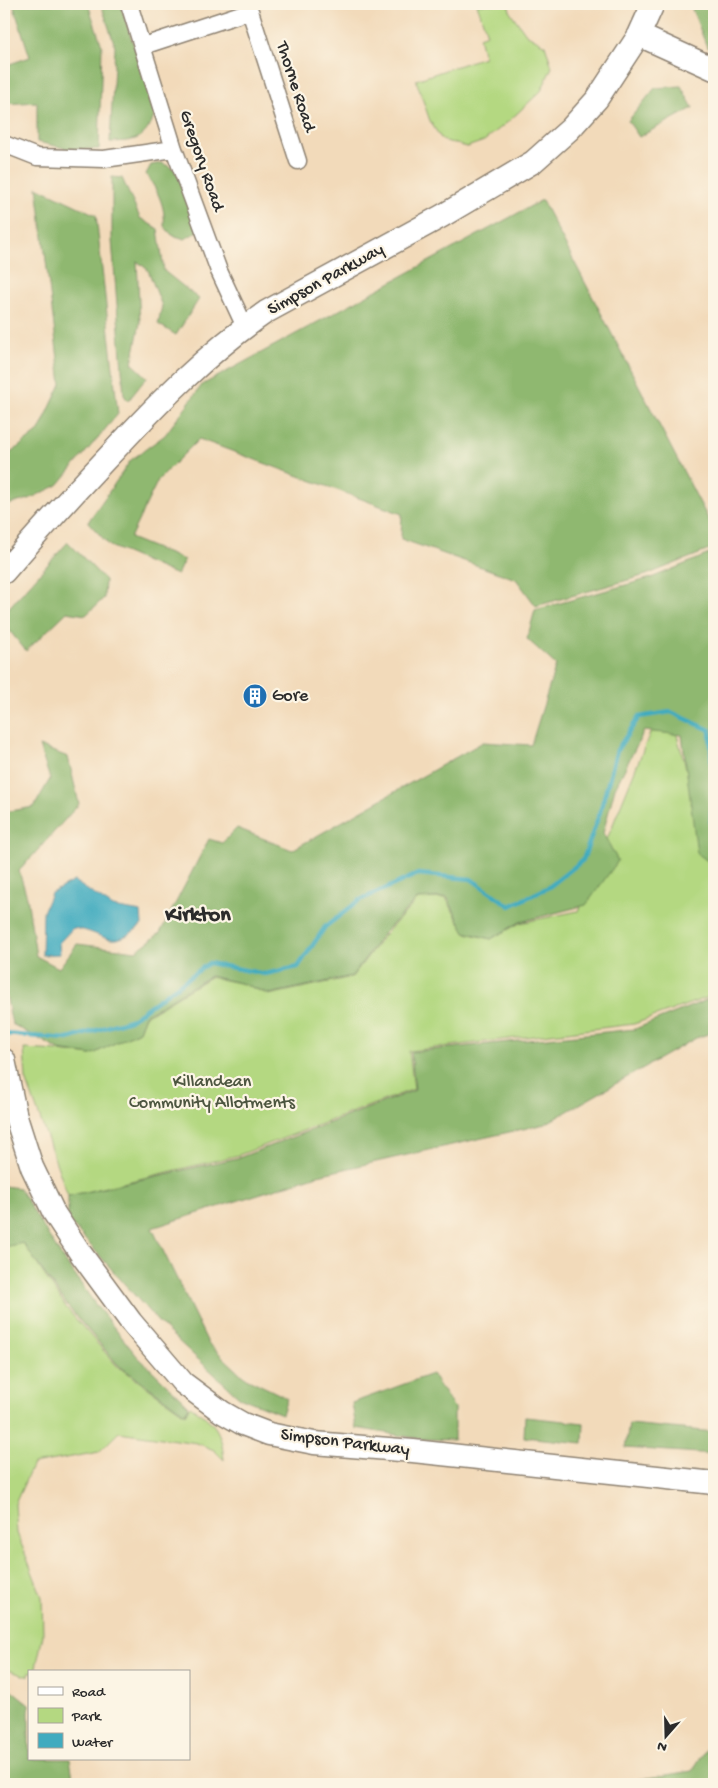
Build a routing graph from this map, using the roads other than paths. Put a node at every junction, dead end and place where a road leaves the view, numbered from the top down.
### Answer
1 (129, 4) edge
2 (653, 4) edge
3 (639, 35) junction
4 (143, 46) junction
5 (714, 69) edge
6 (4, 144) edge
7 (174, 149) junction
8 (298, 161) dead end
9 (245, 327) junction
10 (4, 572) edge
11 (4, 1060) edge
12 (714, 1482) edge

1 - 4 street, Gregory Road
2 - 3 main road, Simpson Parkway
3 - 5 main road
3 - 9 main road, Simpson Parkway
4 - 7 street, Gregory Road
4 - 8 street, Thorne Road
6 - 7 street
7 - 9 street, Gregory Road
9 - 10 main road, Simpson Parkway
11 - 12 main road, Simpson Parkway

